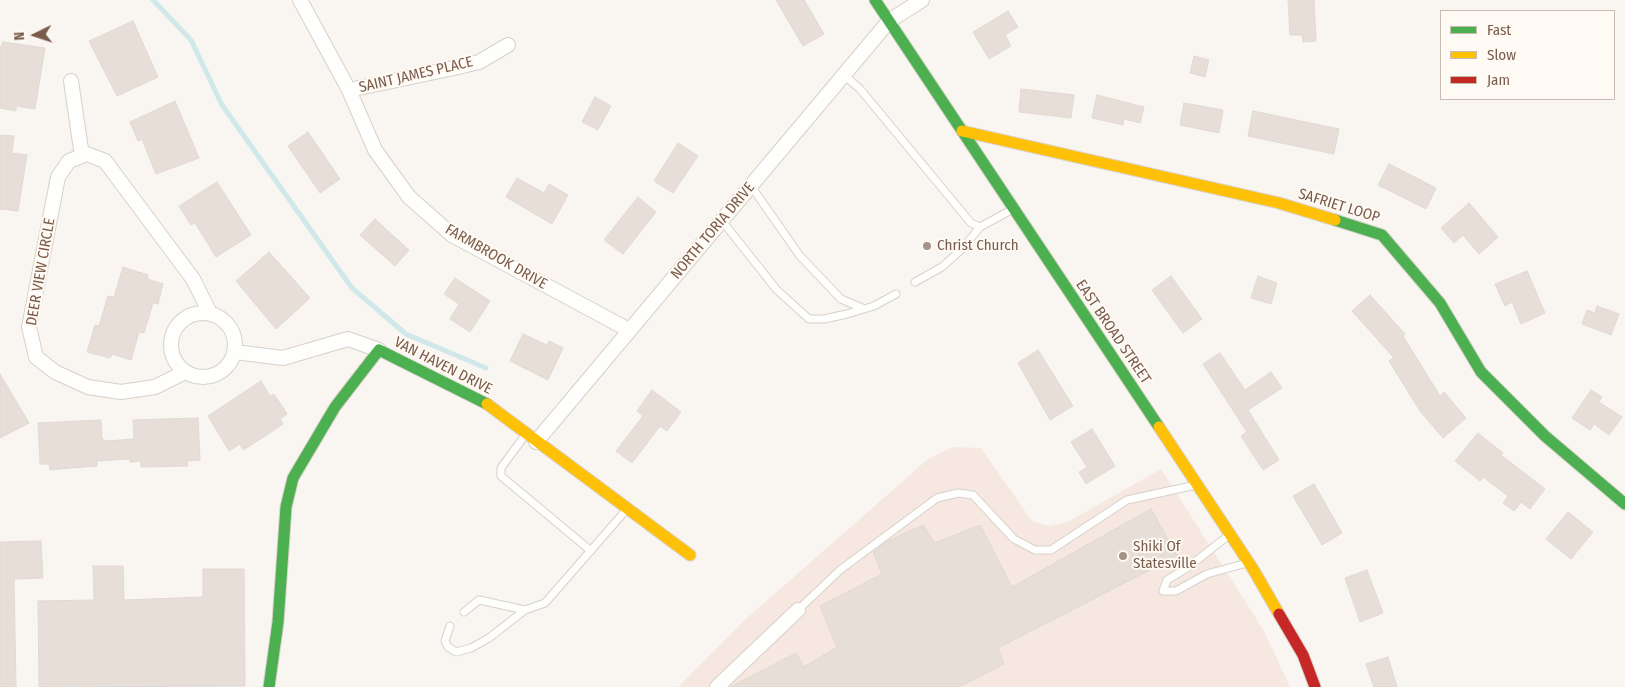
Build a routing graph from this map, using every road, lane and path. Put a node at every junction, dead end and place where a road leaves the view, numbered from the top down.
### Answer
1 (300, 0) edge
2 (874, 0) edge
3 (922, 0) edge
4 (889, 22) junction
5 (508, 45) dead end
6 (844, 75) junction
7 (71, 81) dead end
8 (349, 90) junction
9 (962, 131) junction
10 (82, 156) junction
11 (751, 186) junction
12 (1013, 209) junction
13 (722, 221) junction
14 (980, 227) junction
15 (915, 282) dead end
16 (896, 294) dead end
17 (862, 308) junction
18 (210, 313) junction
19 (629, 330) junction
20 (379, 350) junction
21 (235, 352) junction
22 (185, 372) junction
23 (531, 438) junction
24 (1196, 484) junction
25 (1625, 504) edge
26 (627, 509) junction
27 (1230, 534) junction
28 (591, 551) junction
29 (690, 555) dead end
30 (1248, 563) junction
31 (526, 610) junction
32 (798, 610) joint
33 (464, 612) dead end
34 (450, 626) dead end
35 (269, 687) edge
36 (717, 687) edge
37 (1315, 687) edge

1 - 8 street, FARMBROOK DRIVE
2 - 4 street, EAST BROAD STREET
3 - 4 street, NORTH TORIA DRIVE
4 - 6 street, NORTH TORIA DRIVE
4 - 9 street, EAST BROAD STREET
5 - 8 street, SAINT JAMES PLACE
6 - 11 street, NORTH TORIA DRIVE
6 - 14 lane
7 - 10 street
8 - 19 street, FARMBROOK DRIVE
9 - 12 street, EAST BROAD STREET
9 - 25 street, SAFRIET LOOP
10 - 18 street
10 - 22 street, DEER VIEW CIRCLE
11 - 13 street, NORTH TORIA DRIVE
11 - 17 lane
12 - 14 lane
12 - 24 street, EAST BROAD STREET
13 - 17 lane
13 - 19 street, NORTH TORIA DRIVE
14 - 15 lane
16 - 17 lane
18 - 21 street
18 - 22 street
19 - 23 street, NORTH TORIA DRIVE
20 - 21 street
20 - 23 street, VAN HAVEN DRIVE
20 - 35 street, VAN HAVEN DRIVE
21 - 22 street
23 - 26 street, VAN HAVEN DRIVE
23 - 28 lane
24 - 27 street, EAST BROAD STREET
24 - 32 lane
26 - 28 lane
26 - 29 street, VAN HAVEN DRIVE
27 - 30 street, EAST BROAD STREET
27 - 30 lane
28 - 31 lane
30 - 37 street, EAST BROAD STREET
31 - 33 lane
31 - 34 lane
32 - 36 street

